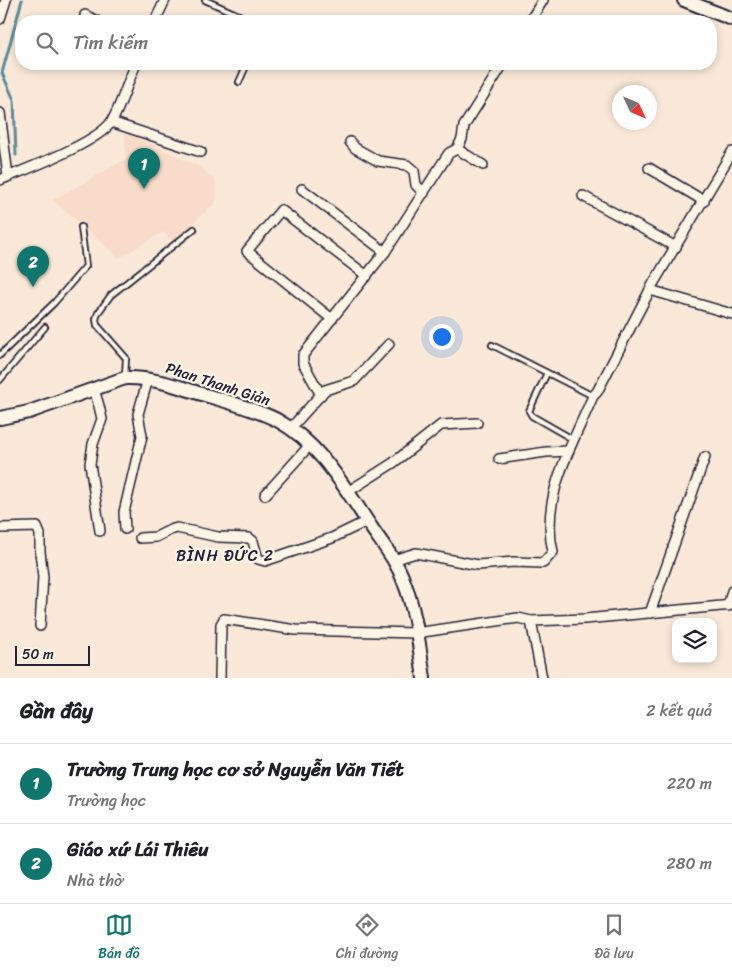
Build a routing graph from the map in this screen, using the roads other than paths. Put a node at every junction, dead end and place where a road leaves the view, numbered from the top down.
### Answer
1 (6, 0) edge
2 (165, 0) edge
3 (205, 0) edge
4 (543, 0) edge
5 (684, 0) edge
6 (158, 15) edge
7 (239, 15) edge
8 (534, 15) edge
9 (0, 19) edge
10 (732, 20) edge
11 (133, 70) edge
12 (243, 70) edge
13 (499, 70) edge
14 (238, 82) dead end
15 (0, 113) edge
16 (111, 122) junction
17 (350, 142) dead end
18 (457, 149) junction
19 (202, 152) dead end
20 (732, 152) edge
21 (483, 165) dead end
22 (649, 168) dead end
23 (4, 178) edge
24 (302, 189) dead end
25 (424, 193) junction
26 (583, 196) dead end
27 (704, 201) junction
28 (81, 227) dead end
29 (194, 229) dead end
30 (676, 247) junction
31 (385, 252) junction
32 (366, 276) junction
33 (650, 290) junction
34 (732, 314) edge
35 (332, 318) junction
36 (45, 327) dead end
37 (389, 344) dead end
38 (492, 345) dead end
39 (0, 355) edge
40 (547, 373) junction
41 (125, 378) junction
42 (148, 379) junction
43 (0, 380) edge
44 (94, 389) junction
45 (321, 395) junction
46 (593, 396) junction
47 (0, 418) edge
48 (477, 423) dead end
49 (290, 429) junction
50 (574, 440) junction
51 (310, 445) junction
52 (569, 451) junction
53 (705, 457) dead end
54 (499, 459) dead end
55 (349, 491) junction
56 (265, 495) dead end
57 (367, 521) junction
58 (0, 528) edge
59 (125, 529) dead end
60 (100, 531) dead end
61 (140, 538) dead end
62 (393, 560) junction
63 (732, 591) edge
64 (730, 606) edge
65 (650, 613) junction
66 (531, 621) junction
67 (40, 626) dead end
68 (416, 633) junction
69 (220, 678) edge
70 (424, 678) edge
71 (542, 678) edge

1 - 9 street
2 - 6 street
3 - 7 lane
4 - 8 street
5 - 10 street
11 - 16 street
12 - 14 lane
13 - 18 street
15 - 23 street
16 - 19 street
16 - 23 street
17 - 25 street
18 - 21 street
18 - 25 street
20 - 27 street
22 - 27 street
24 - 31 street
25 - 31 street
26 - 30 street
27 - 30 street
28 - 39 lane
29 - 41 lane
30 - 33 street
31 - 32 street
32 - 35 street
32 - 35 street
33 - 34 street
33 - 46 street
35 - 45 street
36 - 43 lane
37 - 45 street
38 - 40 lane
40 - 46 lane
40 - 50 lane
41 - 42 street, Phan Thanh Giản
41 - 44 street, Phan Thanh Giản
42 - 49 street, Phan Thanh Giản
42 - 59 street
44 - 47 street, Phan Thanh Giản
44 - 60 street
45 - 49 street
46 - 50 street
48 - 55 street
49 - 51 street, Phan Thanh Giản
50 - 52 street
51 - 55 street, Phan Thanh Giản
51 - 56 street
52 - 54 street
52 - 62 street
53 - 65 street
55 - 57 street, Phan Thanh Giản
57 - 61 street
57 - 62 street, Phan Thanh Giản
58 - 67 street
62 - 68 street, Phan Thanh Giản
63 - 64 street
64 - 65 street
65 - 66 street
66 - 68 street
66 - 71 street
68 - 69 street
68 - 70 street, Phan Thanh Giản

